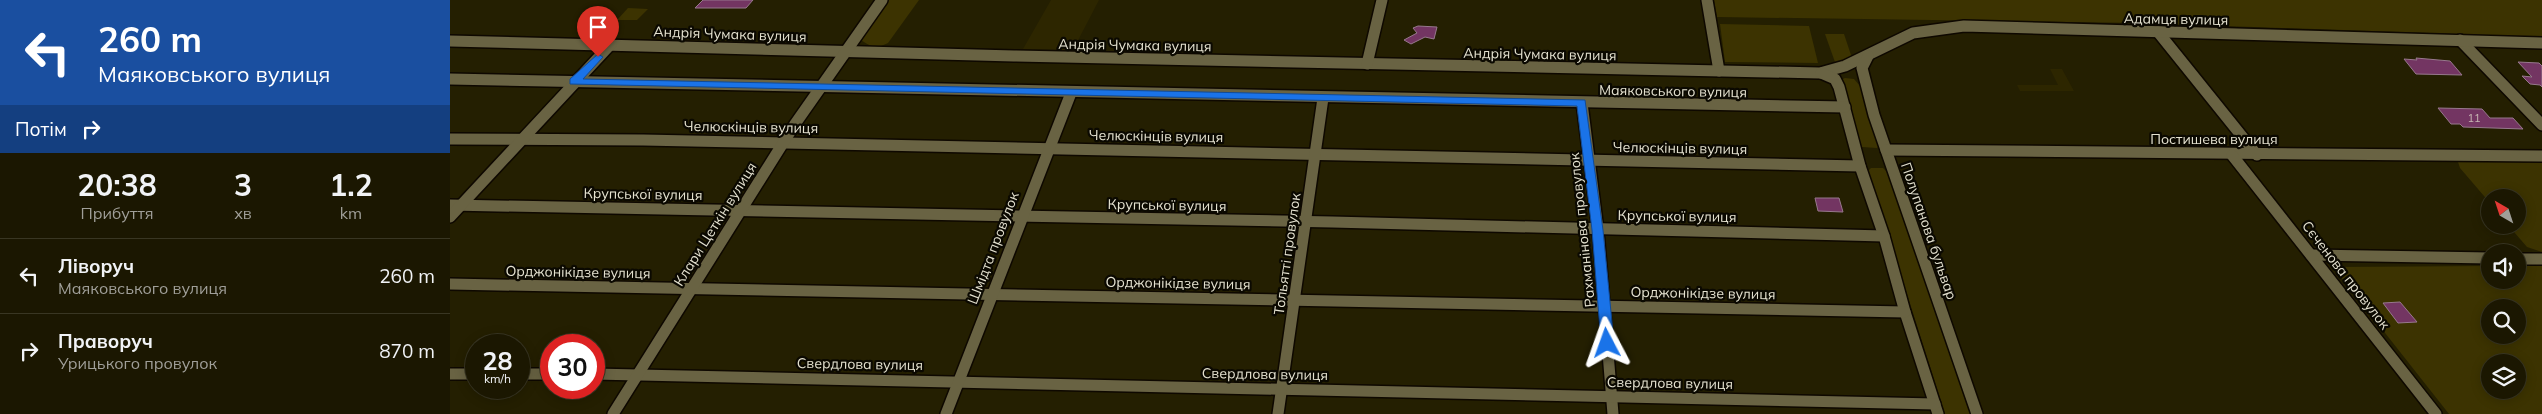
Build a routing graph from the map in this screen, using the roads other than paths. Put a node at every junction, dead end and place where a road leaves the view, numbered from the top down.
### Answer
1 (882, 0) edge
2 (1382, 0) edge
3 (1707, 0) edge
4 (2158, 32) junction
5 (2460, 40) junction
6 (450, 41) edge
7 (2542, 43) edge
8 (611, 44) junction
9 (845, 52) junction
10 (1868, 56) junction
11 (1367, 64) junction
12 (1836, 70) junction
13 (1719, 71) junction
14 (1820, 73) junction
15 (450, 79) edge
16 (574, 82) junction
17 (1864, 82) junction
18 (820, 86) junction
19 (1071, 93) junction
20 (1323, 98) junction
21 (1582, 103) junction
22 (1845, 107) junction
23 (2542, 125) edge
24 (522, 138) junction
25 (450, 139) edge
26 (784, 143) junction
27 (1049, 149) junction
28 (1886, 150) junction
29 (2257, 154) junction
30 (1316, 155) junction
31 (2232, 155) junction
32 (2542, 156) edge
33 (1590, 161) junction
34 (1860, 166) junction
35 (455, 205) edge
36 (739, 211) junction
37 (450, 217) edge
38 (1021, 217) junction
39 (1307, 223) junction
40 (1598, 230) junction
41 (1884, 236) junction
42 (2311, 255) junction
43 (2481, 258) edge
44 (2526, 258) edge
45 (2542, 259) edge
46 (450, 284) edge
47 (693, 289) junction
48 (991, 294) junction
49 (1296, 300) junction
50 (1605, 307) junction
51 (1905, 312) junction
52 (450, 374) edge
53 (465, 374) edge
54 (605, 374) edge
55 (639, 374) junction
56 (959, 381) junction
57 (1281, 389) junction
58 (1611, 397) junction
59 (1937, 409) edge
60 (613, 414) edge
61 (946, 414) edge
62 (1278, 414) edge
63 (1613, 414) edge
64 (1977, 414) edge
65 (2436, 414) edge

1 - 9 street, Клари Цеткін вулиця
2 - 11 street
3 - 13 street
4 - 5 street, Адамця вулиця
4 - 10 street, Адамця вулиця
4 - 29 street
5 - 7 street, Адамця вулиця
5 - 23 street
6 - 8 street, Андрія Чумака вулиця
8 - 9 street, Андрія Чумака вулиця
8 - 16 street
9 - 11 street, Андрія Чумака вулиця
9 - 18 street, Клари Цеткін вулиця
10 - 12 street, Адамця вулиця
10 - 17 street, Полупанова бульвар
11 - 13 street, Андрія Чумака вулиця
12 - 14 street, Адамця вулиця
12 - 17 street
13 - 14 street, Андрія Чумака вулиця
14 - 22 street
15 - 16 street, Маяковського вулиця
16 - 18 street, Маяковського вулиця
16 - 24 street
17 - 28 street, Полупанова бульвар
18 - 19 street, Маяковського вулиця
18 - 26 street, Клари Цеткін вулиця
19 - 20 street, Маяковського вулиця
19 - 27 street, Шмідта провулок
20 - 21 street, Маяковського вулиця
20 - 30 street, Тольятті провулок
21 - 22 street, Маяковського вулиця
21 - 33 street, Рахманінова провулок
22 - 34 street
24 - 25 street, Челюскінців вулиця
24 - 26 street, Челюскінців вулиця
24 - 35 street
26 - 27 street, Челюскінців вулиця
26 - 36 street, Клари Цеткін вулиця
27 - 30 street, Челюскінців вулиця
27 - 38 street, Шмідта провулок
28 - 31 street, Постишева вулиця
28 - 64 street, Полупанова бульвар
29 - 31 street, Постишева вулиця
29 - 32 street, Постишева вулиця
30 - 33 street, Челюскінців вулиця
30 - 39 street, Тольятті провулок
31 - 42 street, Сєченова провулок
33 - 34 street, Челюскінців вулиця
33 - 40 street, Рахманінова провулок
34 - 41 street
35 - 36 street, Крупської вулиця
35 - 37 street
36 - 38 street, Крупської вулиця
36 - 47 street, Клари Цеткін вулиця
38 - 39 street, Крупської вулиця
38 - 48 street, Шмідта провулок
39 - 40 street, Крупської вулиця
39 - 49 street, Тольятті провулок
40 - 41 street, Крупської вулиця
40 - 50 street, Рахманінова провулок
41 - 51 street
42 - 43 street
42 - 65 street, Сєченова провулок
44 - 45 street
46 - 47 street, Орджонікідзе вулиця
47 - 48 street, Орджонікідзе вулиця
47 - 55 street, Клари Цеткін вулиця
48 - 49 street, Орджонікідзе вулиця
48 - 56 street, Шмідта провулок
49 - 50 street, Орджонікідзе вулиця
49 - 57 street, Тольятті провулок
50 - 51 street, Орджонікідзе вулиця
50 - 58 street, Рахманінова провулок
51 - 59 street
52 - 53 street
54 - 55 street, Свердлова вулиця
55 - 56 street, Свердлова вулиця
55 - 60 street, Клари Цеткін вулиця
56 - 57 street, Свердлова вулиця
56 - 61 street, Шмідта провулок
57 - 58 street, Свердлова вулиця
57 - 62 street, Тольятті провулок
58 - 59 street, Свердлова вулиця
58 - 63 street, Рахманінова провулок

